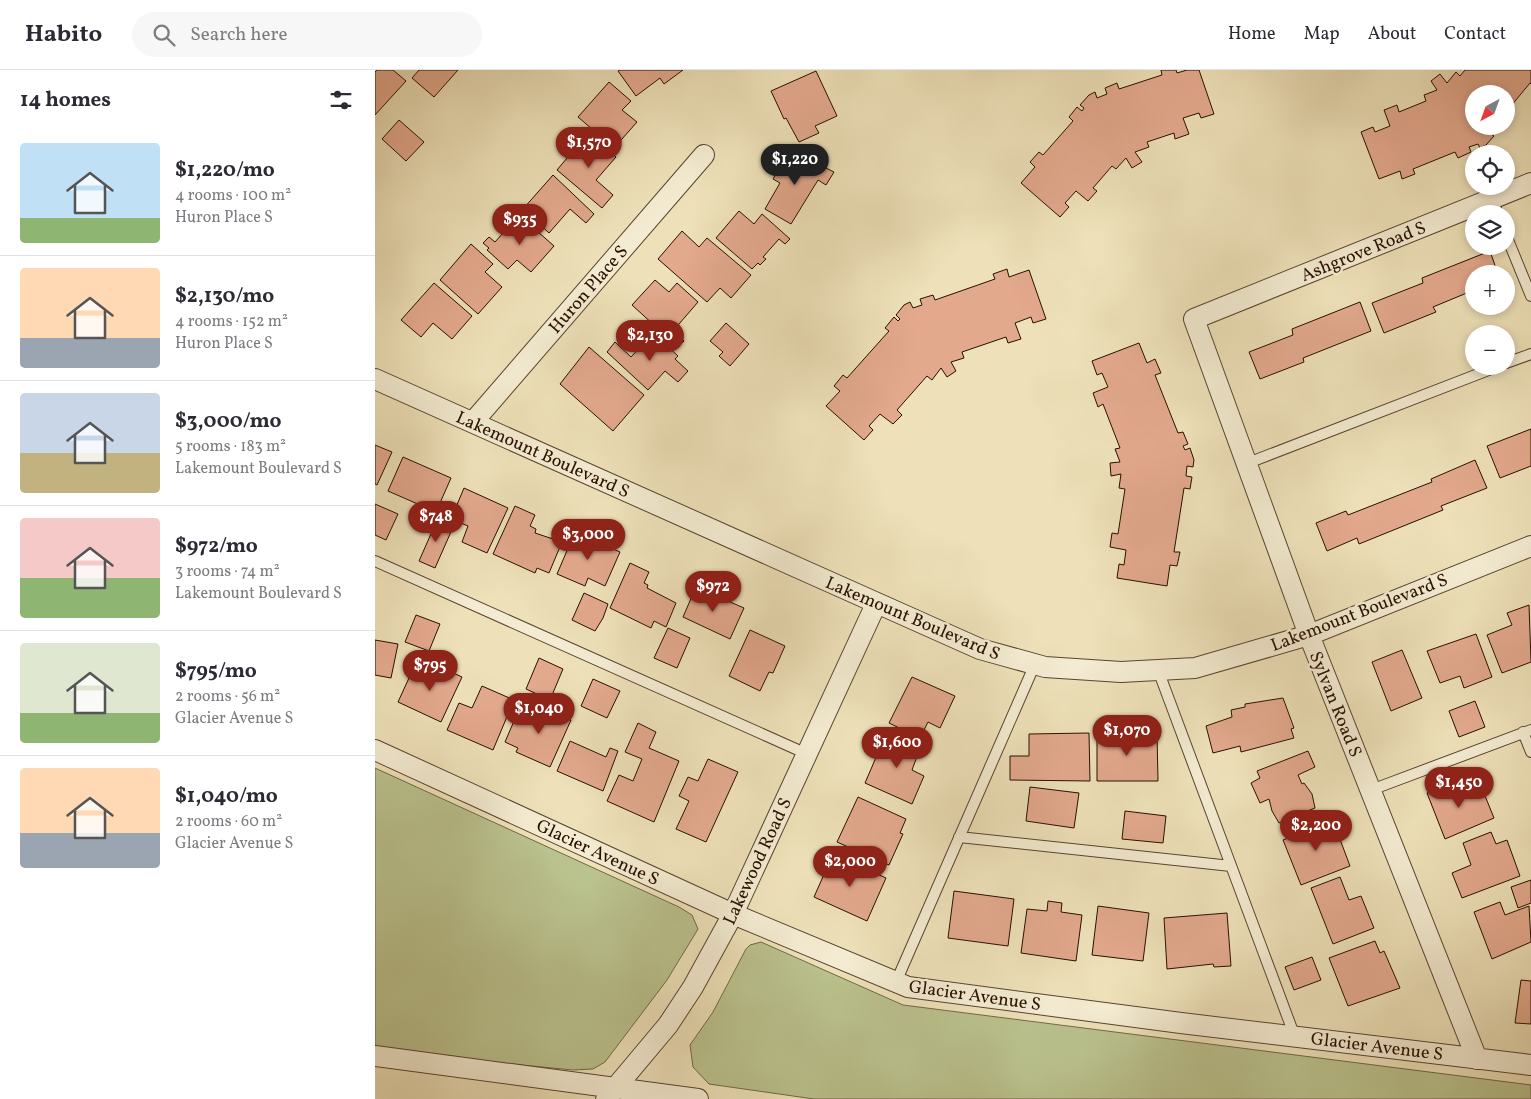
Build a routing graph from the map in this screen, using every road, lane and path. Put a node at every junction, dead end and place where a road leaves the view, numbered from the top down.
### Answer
1 (704, 155) dead end
2 (1531, 183) edge
3 (1497, 205) edge
4 (1465, 217) edge
5 (1514, 255) edge
6 (1531, 296) edge
7 (1194, 319) joint
8 (1531, 354) edge
9 (1515, 360) edge
10 (1476, 375) edge
11 (375, 379) edge
12 (473, 422) junction
13 (1248, 463) junction
14 (1531, 546) edge
15 (375, 561) edge
16 (876, 604) junction
17 (1309, 635) junction
18 (1035, 664) junction
19 (1158, 670) junction
20 (1527, 731) edge
21 (375, 750) edge
22 (1531, 752) edge
23 (807, 754) junction
24 (1371, 790) junction
25 (959, 837) junction
26 (1231, 866) junction
27 (733, 914) junction
28 (896, 982) junction
29 (1295, 1036) junction
30 (375, 1056) edge
31 (1477, 1059) junction
32 (1531, 1065) edge
33 (610, 1094) edge
34 (698, 1099) edge

1 - 12 street, Huron Place S
2 - 3 street, Ashgrove Road S
4 - 7 street, Ashgrove Road S
5 - 6 lane
7 - 13 street, Sylvan Road S
8 - 9 lane
10 - 13 lane
11 - 12 street, Lakemount Boulevard S
12 - 16 street, Lakemount Boulevard S
13 - 17 street, Sylvan Road S
14 - 17 street, Lakemount Boulevard S
15 - 23 lane
16 - 18 street, Lakemount Boulevard S
16 - 23 street, Lakewood Road S
17 - 19 street, Lakemount Boulevard S
17 - 24 street, Sylvan Road S
18 - 19 street, Lakemount Boulevard S
18 - 25 lane
19 - 26 lane
20 - 22 lane
20 - 24 lane
21 - 27 street, Glacier Avenue S
23 - 27 street, Lakewood Road S
24 - 31 street, Sylvan Road S
25 - 26 lane
25 - 28 lane
26 - 29 lane
27 - 28 street, Glacier Avenue S
27 - 33 street, Lakewood Road S
28 - 29 street, Glacier Avenue S
29 - 31 street, Glacier Avenue S
30 - 33 street
31 - 32 street, Glacier Avenue S
33 - 34 street

